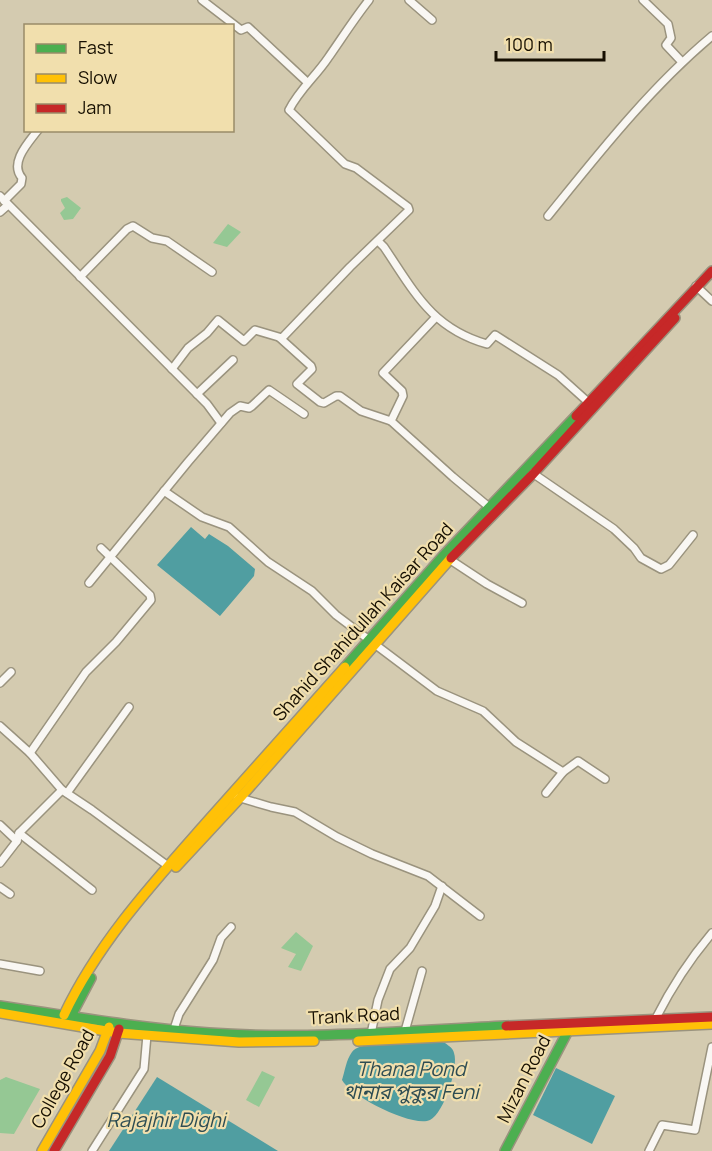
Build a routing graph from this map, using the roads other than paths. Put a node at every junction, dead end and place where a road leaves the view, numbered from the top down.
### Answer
1 (202, 0) edge
2 (369, 0) edge
3 (409, 0) edge
4 (643, 0) edge
5 (432, 20) dead end
6 (233, 24) edge
7 (234, 25) edge
8 (712, 36) edge
9 (682, 62) junction
10 (307, 82) junction
11 (37, 132) edge
12 (4, 201) edge
13 (0, 212) edge
14 (548, 216) dead end
15 (378, 241) junction
16 (712, 271) edge
17 (212, 272) dead end
18 (80, 277) junction
19 (712, 280) edge
20 (698, 289) junction
21 (712, 301) edge
22 (436, 317) junction
23 (280, 338) junction
24 (233, 360) dead end
25 (172, 369) junction
26 (197, 393) junction
27 (588, 402) junction
28 (304, 414) dead end
29 (391, 421) junction
30 (221, 423) junction
31 (529, 471) junction
32 (164, 491) junction
33 (489, 507) junction
34 (693, 535) dead end
35 (101, 548) dead end
36 (447, 557) junction
37 (111, 558) junction
38 (89, 583) dead end
39 (522, 603) dead end
40 (372, 642) junction
41 (11, 672) dead end
42 (0, 683) edge
43 (129, 706) dead end
44 (0, 726) edge
45 (30, 753) junction
46 (564, 772) junction
47 (605, 779) dead end
48 (64, 792) junction
49 (546, 793) dead end
50 (236, 796) junction
51 (0, 825) edge
52 (18, 837) junction
53 (0, 862) edge
54 (168, 866) junction
55 (442, 886) junction
56 (0, 887) edge
57 (92, 890) dead end
58 (10, 894) dead end
59 (480, 916) dead end
60 (231, 927) dead end
61 (710, 937) edge
62 (0, 964) edge
63 (40, 971) dead end
64 (422, 971) dead end
65 (0, 1005) edge
66 (0, 1013) edge
67 (68, 1015) junction
68 (712, 1017) edge
69 (655, 1020) junction
70 (712, 1024) edge
71 (570, 1027) junction
72 (114, 1028) junction
73 (174, 1029) junction
74 (405, 1030) junction
75 (371, 1034) junction
76 (147, 1035) junction
77 (712, 1047) edge
78 (42, 1151) edge
79 (54, 1151) edge
80 (92, 1151) edge
81 (505, 1151) edge
82 (649, 1151) edge

1 - 6 street
2 - 10 street
3 - 5 street
4 - 9 street
7 - 10 street
8 - 9 street
9 - 14 street
10 - 15 street
11 - 12 street
12 - 13 street
12 - 18 street
15 - 22 street
15 - 23 street
16 - 20 main road, Shahid Shahidullah Kaisar Road
17 - 18 street
18 - 25 street
19 - 20 main road, Shahid Shahidullah Kaisar Road
20 - 21 street
20 - 27 main road, Shahid Shahidullah Kaisar Road
20 - 31 main road, Shahid Shahidullah Kaisar Road
22 - 27 street
22 - 29 street
23 - 25 street
23 - 29 street
24 - 26 street
25 - 26 street
26 - 30 street
27 - 31 main road, Shahid Shahidullah Kaisar Road
28 - 30 street
29 - 33 street
30 - 32 street
31 - 33 main road, Shahid Shahidullah Kaisar Road
31 - 34 street
31 - 36 main road, Shahid Shahidullah Kaisar Road
32 - 37 street
32 - 40 street
33 - 36 main road, Shahid Shahidullah Kaisar Road
35 - 37 street
36 - 39 street
36 - 40 main road, Shahid Shahidullah Kaisar Road
37 - 38 street
37 - 45 street
40 - 46 street
40 - 50 main road, Shahid Shahidullah Kaisar Road
41 - 42 street
43 - 48 street
44 - 45 street
45 - 48 street
46 - 47 street
46 - 49 street
48 - 52 street
48 - 54 street
50 - 54 main road, Shahid Shahidullah Kaisar Road
50 - 55 street
50 - 67 main road, Shahid Shahidullah Kaisar Road
51 - 52 street
52 - 53 street
52 - 57 street
54 - 67 main road, Shahid Shahidullah Kaisar Road
55 - 59 street
55 - 75 street
56 - 58 street
60 - 73 street
61 - 69 street
62 - 63 street
64 - 74 street
65 - 67 main road, Trank Road
66 - 72 main road, Trank Road
67 - 72 main road, Trank Road
68 - 69 main road, Trank Road
69 - 71 main road, Trank Road
70 - 71 main road, Trank Road
71 - 74 main road, Trank Road
71 - 76 main road, Trank Road
71 - 81 main road, Mizan Road
72 - 73 main road, Trank Road
72 - 76 main road, Trank Road
72 - 78 main road, College Road
72 - 79 main road, College Road
73 - 75 main road, Trank Road
74 - 75 main road, Trank Road
76 - 80 street
77 - 82 street

